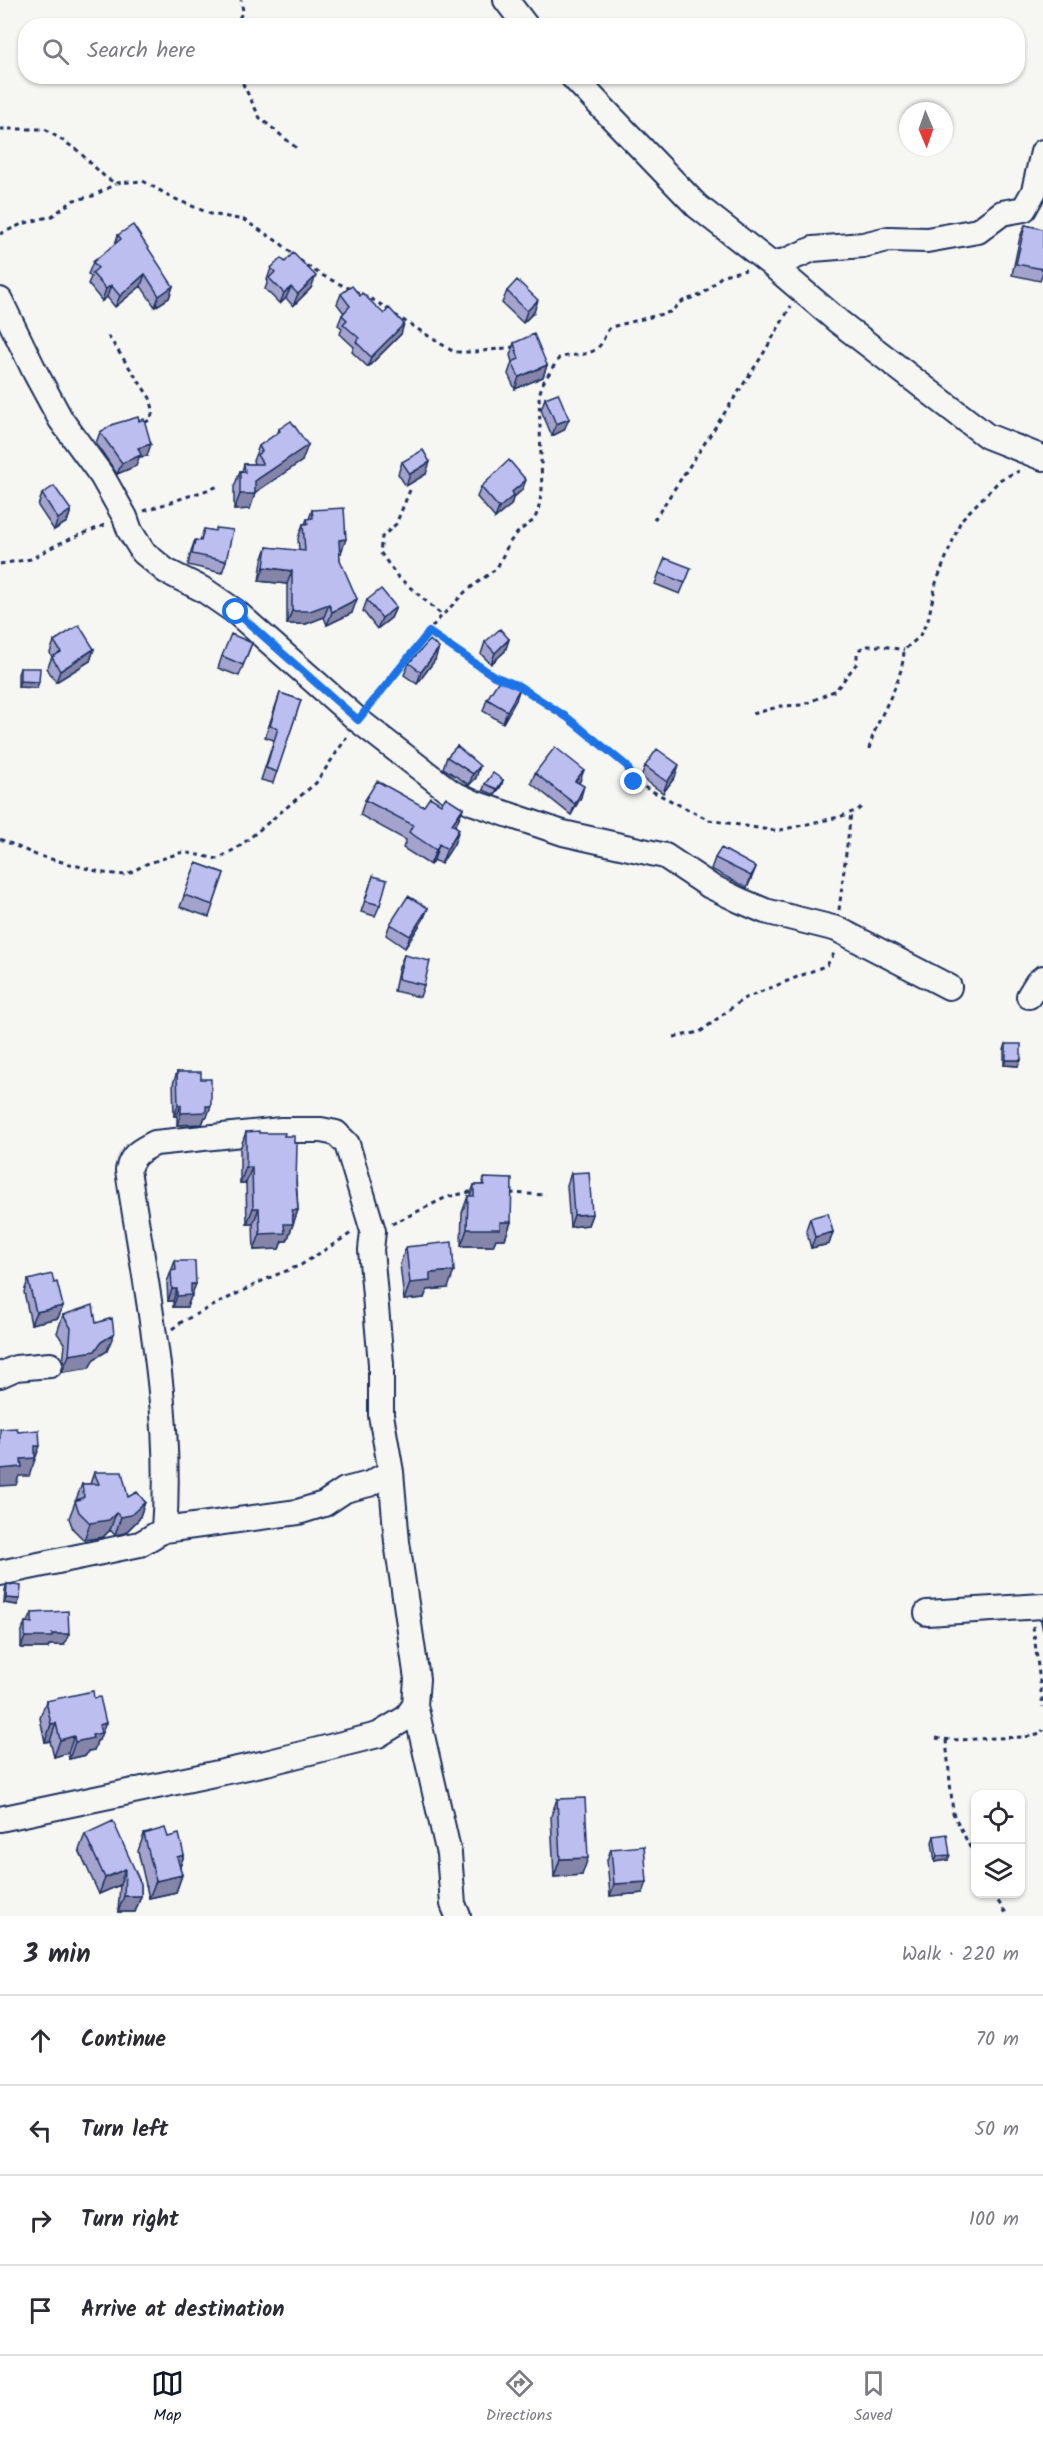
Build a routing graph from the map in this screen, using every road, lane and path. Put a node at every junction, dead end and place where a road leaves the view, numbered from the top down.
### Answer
1 (241, 0) edge
2 (506, 0) edge
3 (239, 18) edge
4 (520, 18) edge
5 (243, 84) edge
6 (580, 84) edge
7 (0, 129) edge
8 (299, 150) dead end
9 (1043, 152) edge
10 (115, 183) junction
11 (0, 234) edge
12 (771, 264) junction
13 (801, 289) junction
14 (0, 300) edge
15 (108, 336) dead end
16 (513, 347) edge
17 (142, 425) edge
18 (1041, 457) edge
19 (219, 486) dead end
20 (410, 490) dead end
21 (125, 518) junction
22 (654, 520) dead end
23 (0, 564) edge
24 (443, 616) junction
25 (429, 632) junction
26 (904, 650) junction
27 (753, 714) dead end
28 (358, 720) junction
29 (869, 748) dead end
30 (861, 806) dead end
31 (851, 813) junction
32 (0, 839) edge
33 (837, 929) junction
34 (949, 987) dead end
35 (674, 1037) dead end
36 (482, 1191) edge
37 (503, 1192) edge
38 (546, 1195) dead end
39 (372, 1227) junction
40 (154, 1344) junction
41 (50, 1365) dead end
42 (0, 1375) edge
43 (391, 1472) junction
44 (369, 1484) junction
45 (393, 1498) junction
46 (164, 1530) junction
47 (0, 1573) edge
48 (1036, 1606) edge
49 (927, 1613) dead end
50 (415, 1705) junction
51 (1043, 1707) edge
52 (1043, 1730) edge
53 (936, 1738) dead end
54 (946, 1740) junction
55 (0, 1819) edge
56 (971, 1851) edge
57 (996, 1898) edge
58 (458, 1916) edge
59 (1008, 1916) edge

1 - 3 path
2 - 4 street
5 - 8 path
6 - 12 street
7 - 10 path
9 - 12 street
10 - 11 path
10 - 16 path
12 - 13 street
12 - 24 path
13 - 18 street
13 - 22 path
14 - 21 street
15 - 17 path
18 - 26 path
19 - 21 path
20 - 24 path
21 - 23 path
21 - 28 street
24 - 25 path
25 - 28 path
25 - 31 path
26 - 27 path
26 - 29 path
28 - 32 path
28 - 33 street
30 - 31 path
31 - 33 path
33 - 34 street
33 - 35 path
36 - 39 path
37 - 38 path
39 - 40 path
39 - 40 street
39 - 43 street
40 - 46 street
41 - 42 street
43 - 44 street
43 - 45 street
44 - 45 street
44 - 46 street
45 - 50 street
46 - 47 street
48 - 49 street
48 - 51 path
50 - 55 street
50 - 58 street
52 - 54 path
53 - 54 path
54 - 56 path
57 - 59 path

